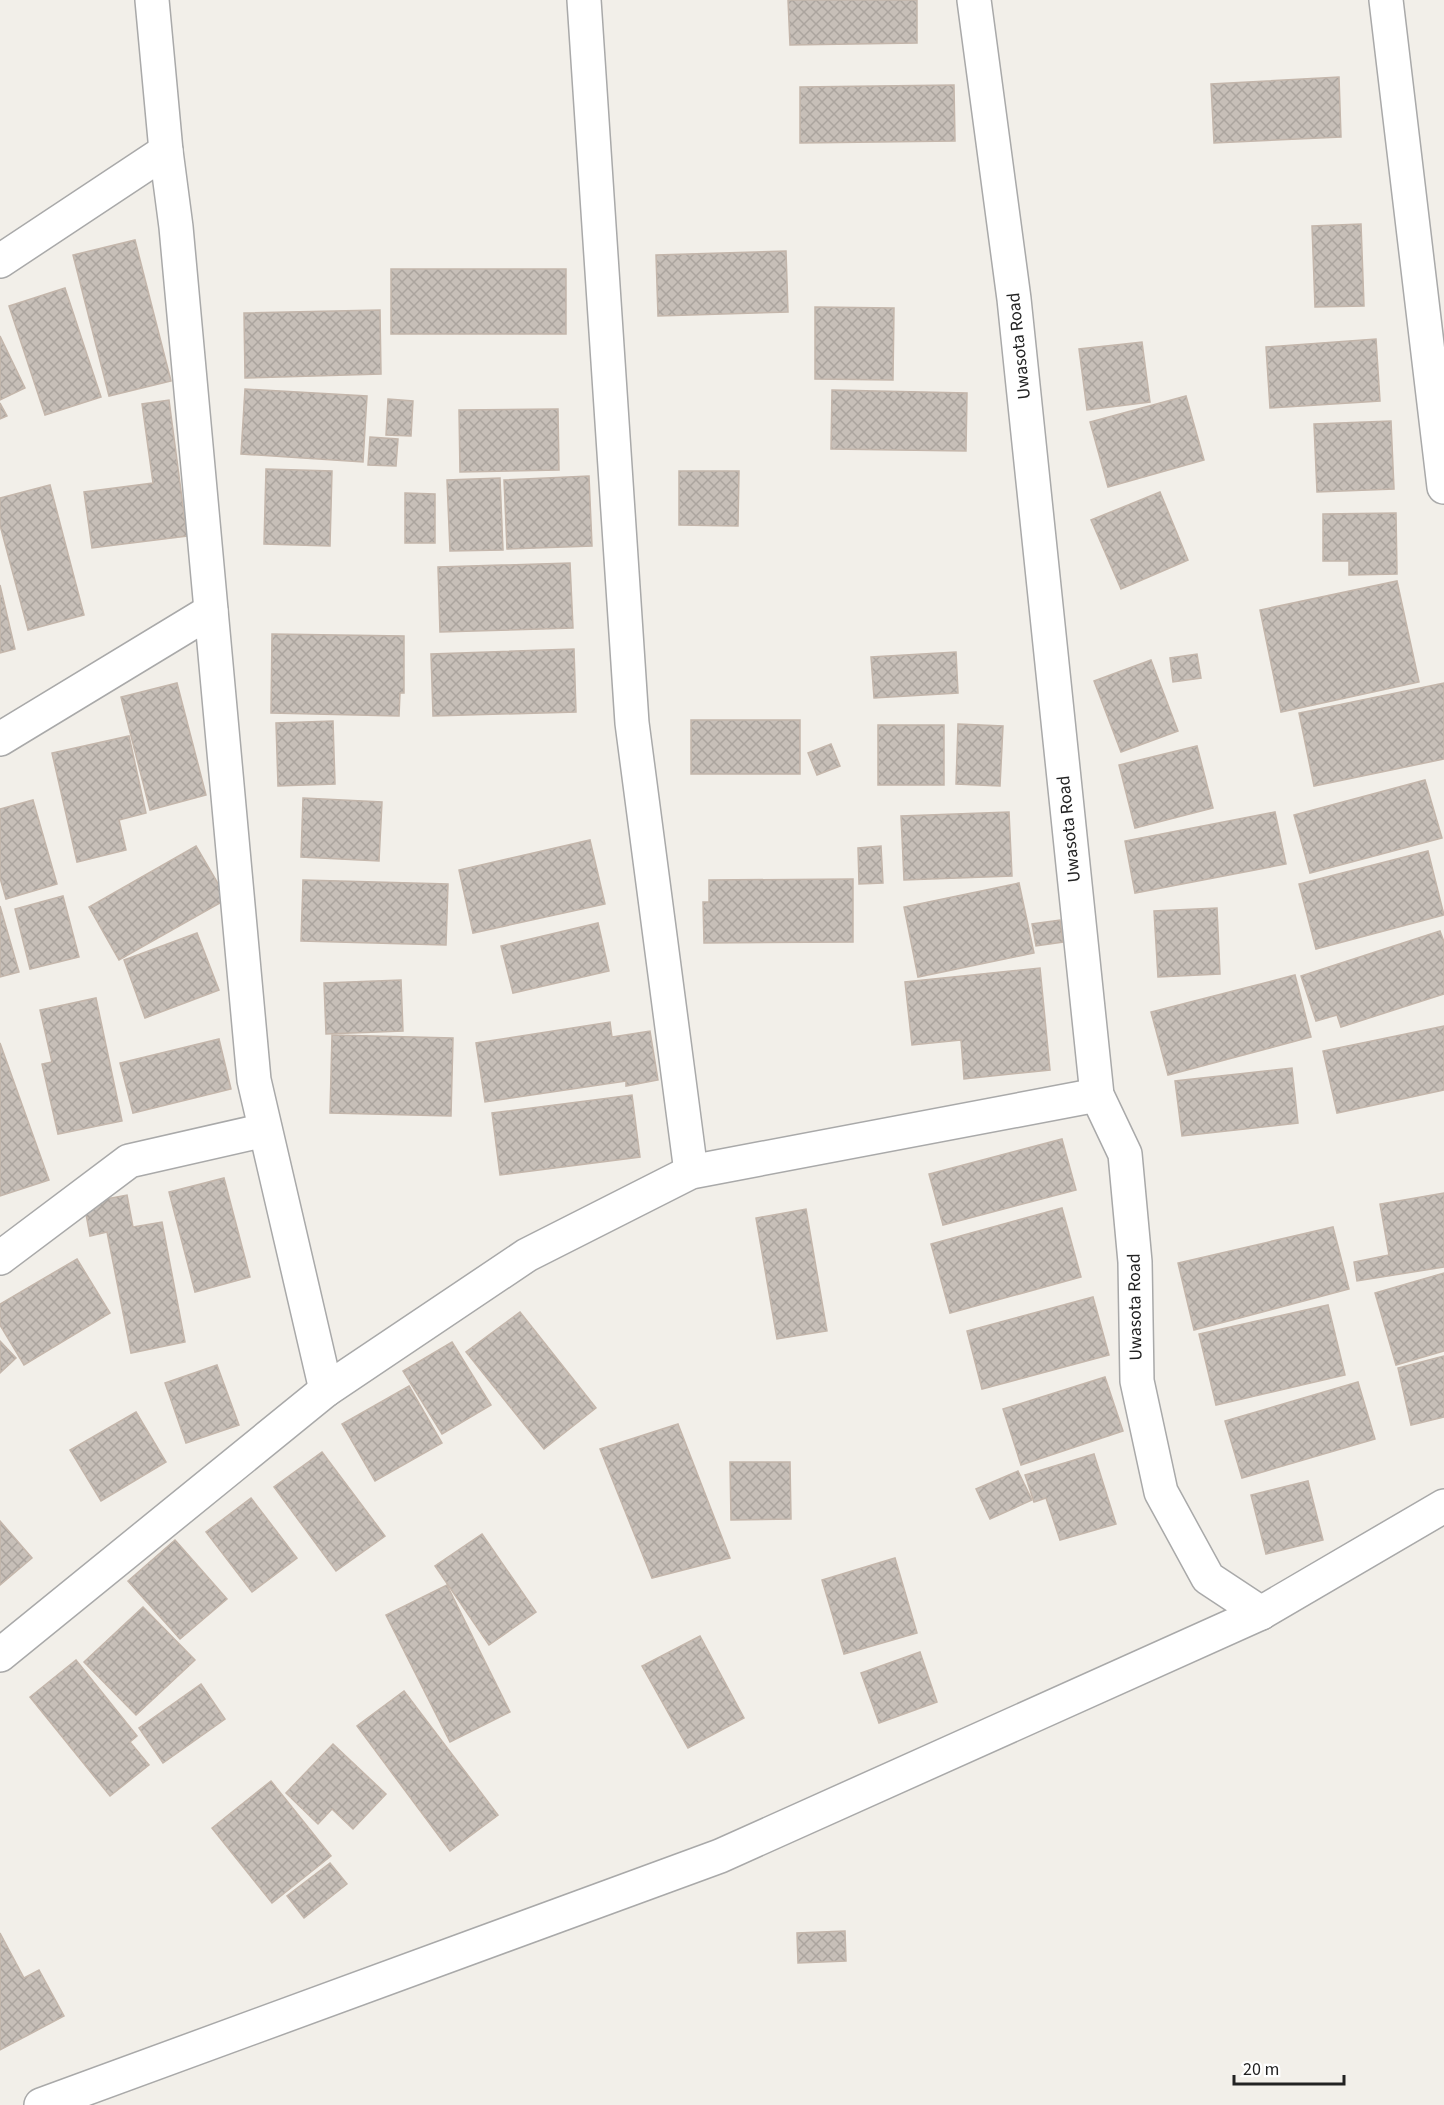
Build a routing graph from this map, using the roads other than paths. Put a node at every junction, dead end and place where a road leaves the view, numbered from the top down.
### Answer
1 (152, 0) edge
2 (584, 0) edge
3 (974, 0) edge
4 (1386, 0) edge
5 (166, 151) junction
6 (0, 261) edge
7 (1444, 487) edge
8 (211, 611) junction
9 (0, 739) edge
10 (1097, 1095) junction
11 (265, 1130) junction
12 (691, 1172) junction
13 (0, 1258) edge
14 (326, 1390) junction
15 (1444, 1506) edge
16 (1261, 1613) junction
17 (0, 1655) edge
18 (41, 2105) edge

1 - 5 street
2 - 12 street
3 - 10 street, Uwasota Road
4 - 7 street
5 - 6 street
5 - 8 street
8 - 9 street
8 - 11 street
10 - 12 street
10 - 16 street, Uwasota Road
11 - 13 street
11 - 14 street
12 - 14 street
14 - 17 street
15 - 16 street
16 - 18 street

